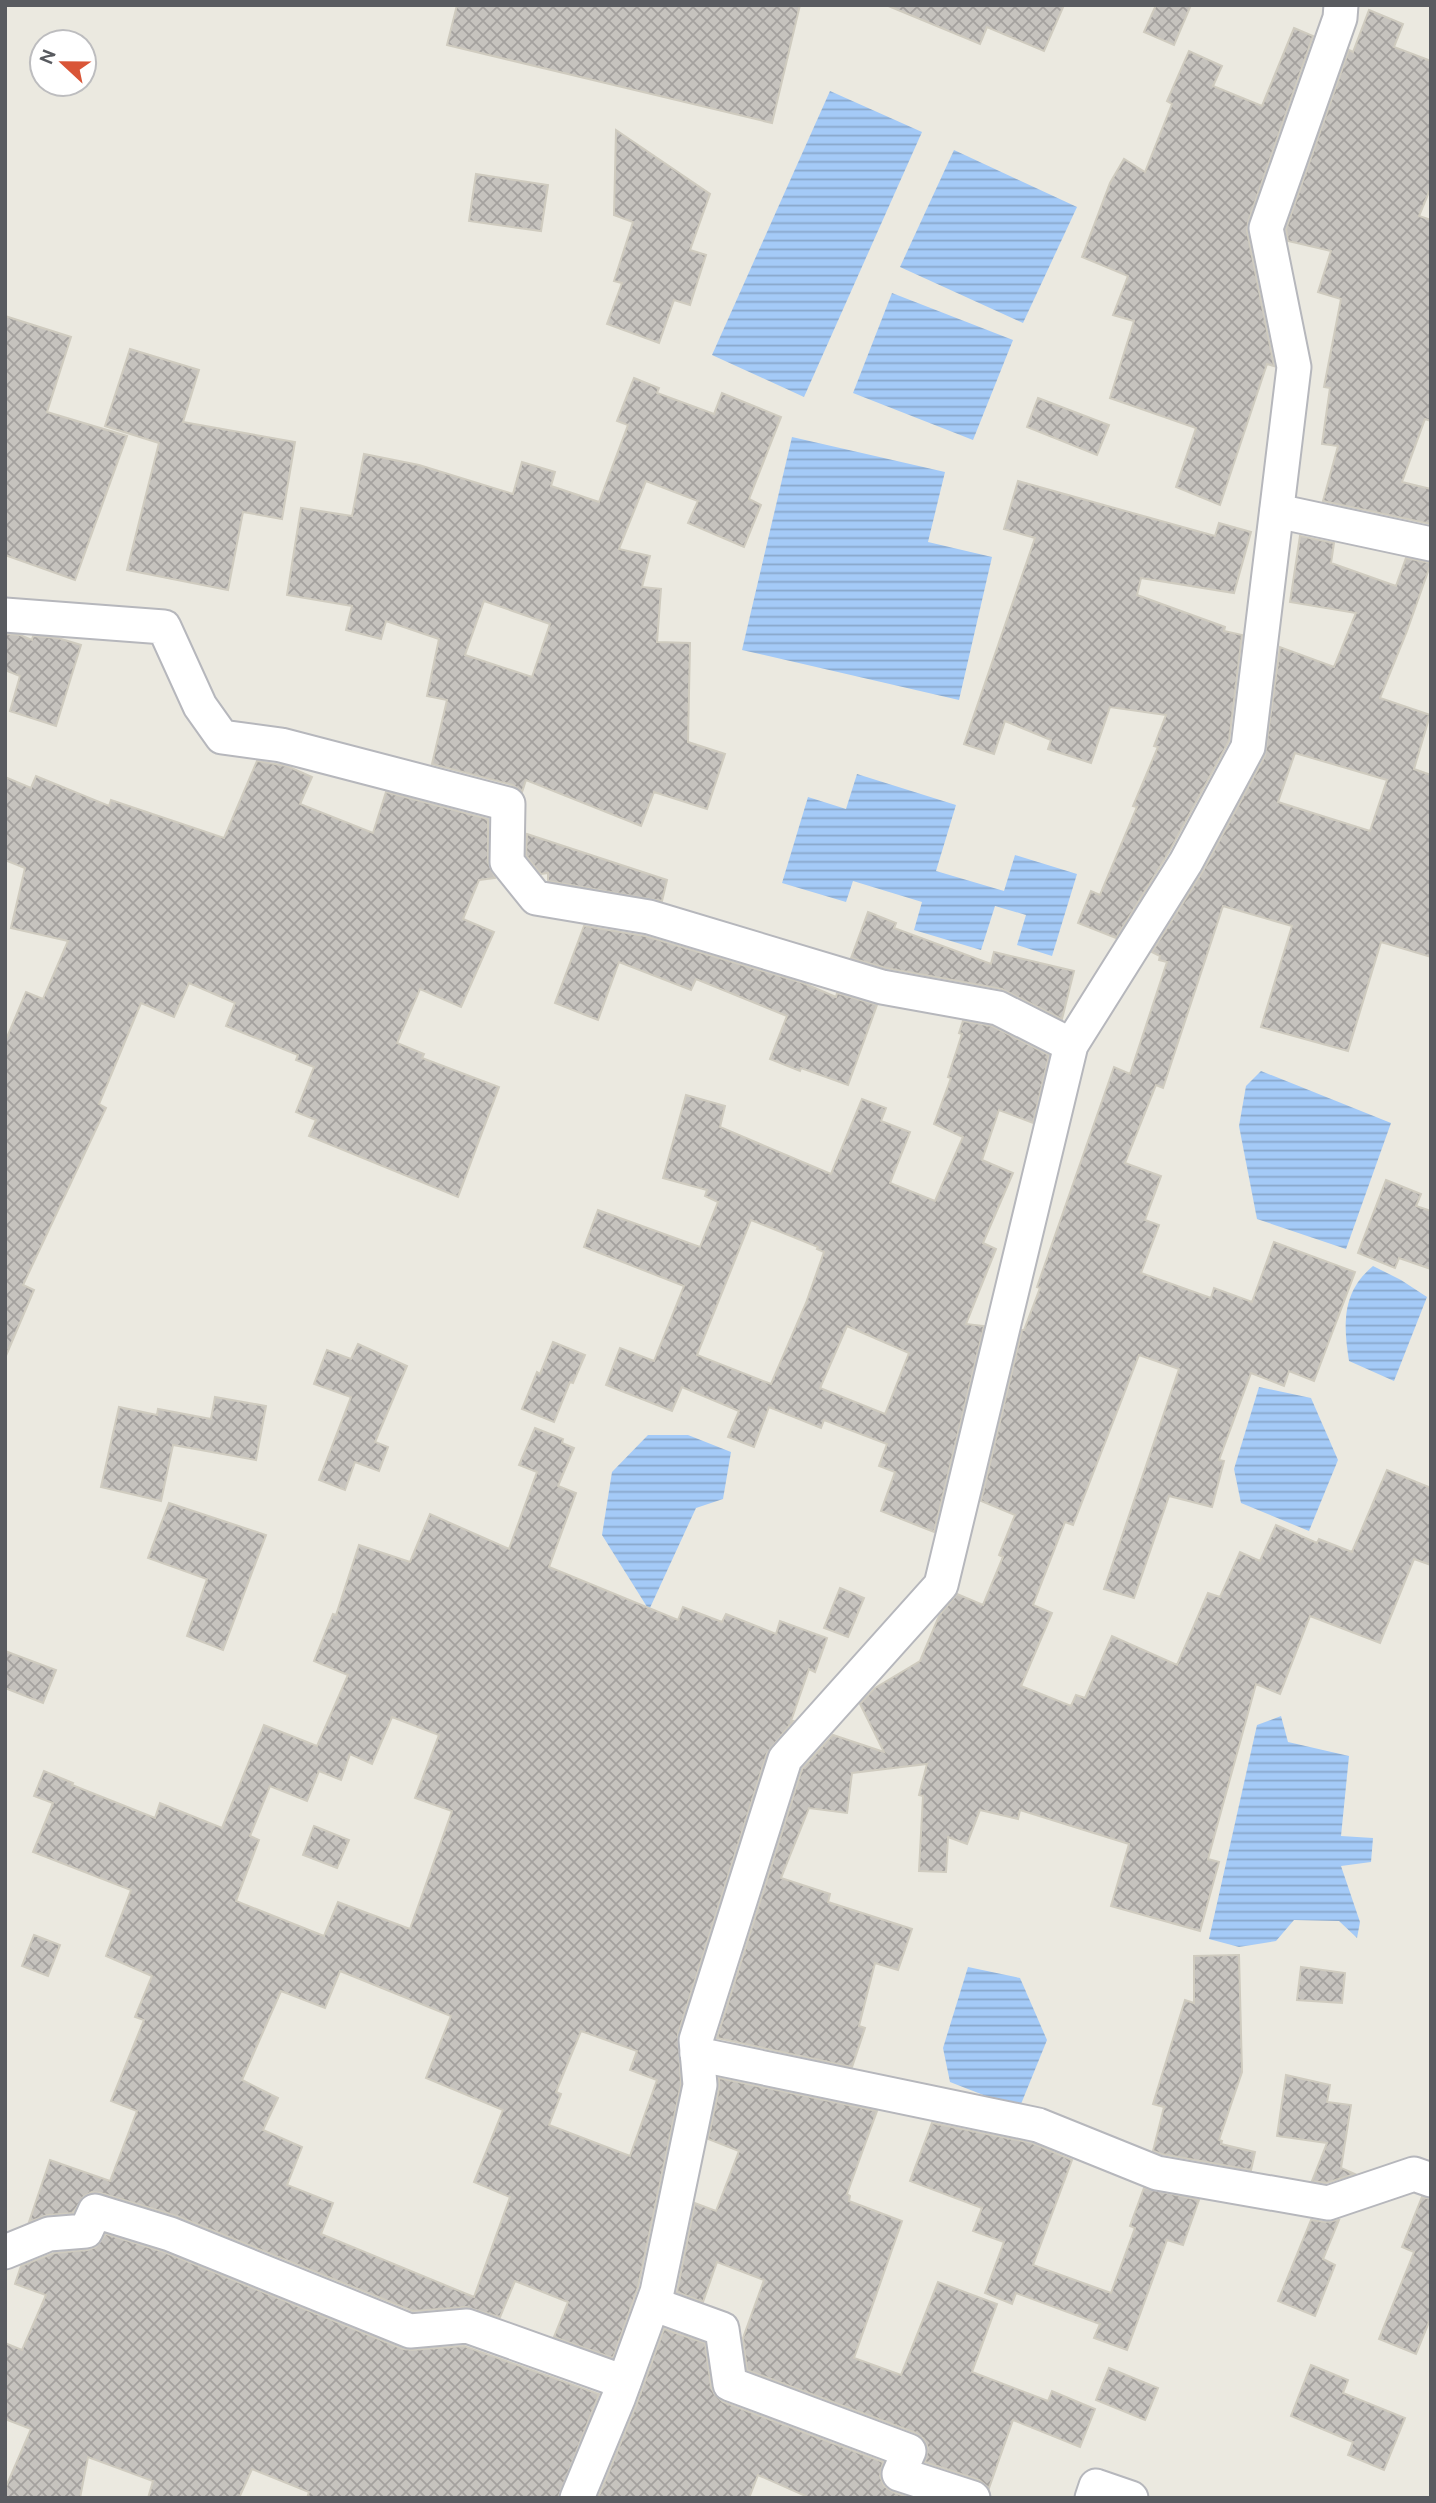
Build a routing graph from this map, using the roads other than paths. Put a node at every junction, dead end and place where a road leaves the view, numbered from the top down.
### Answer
1 (1341, 5) edge
2 (1277, 511) junction
3 (1431, 544) edge
4 (5, 615) edge
5 (1071, 1045) junction
6 (697, 2054) junction
7 (1431, 2180) edge
8 (5, 2252) edge
9 (653, 2304) junction
10 (624, 2382) junction
11 (577, 2498) edge
12 (973, 2498) edge
13 (1092, 2498) edge
14 (1131, 2498) edge

1 - 2 street
2 - 3 street
2 - 5 street
4 - 5 street
5 - 6 street
6 - 7 street
6 - 9 street
8 - 10 street
9 - 10 street
9 - 12 street
10 - 11 street
13 - 14 street

